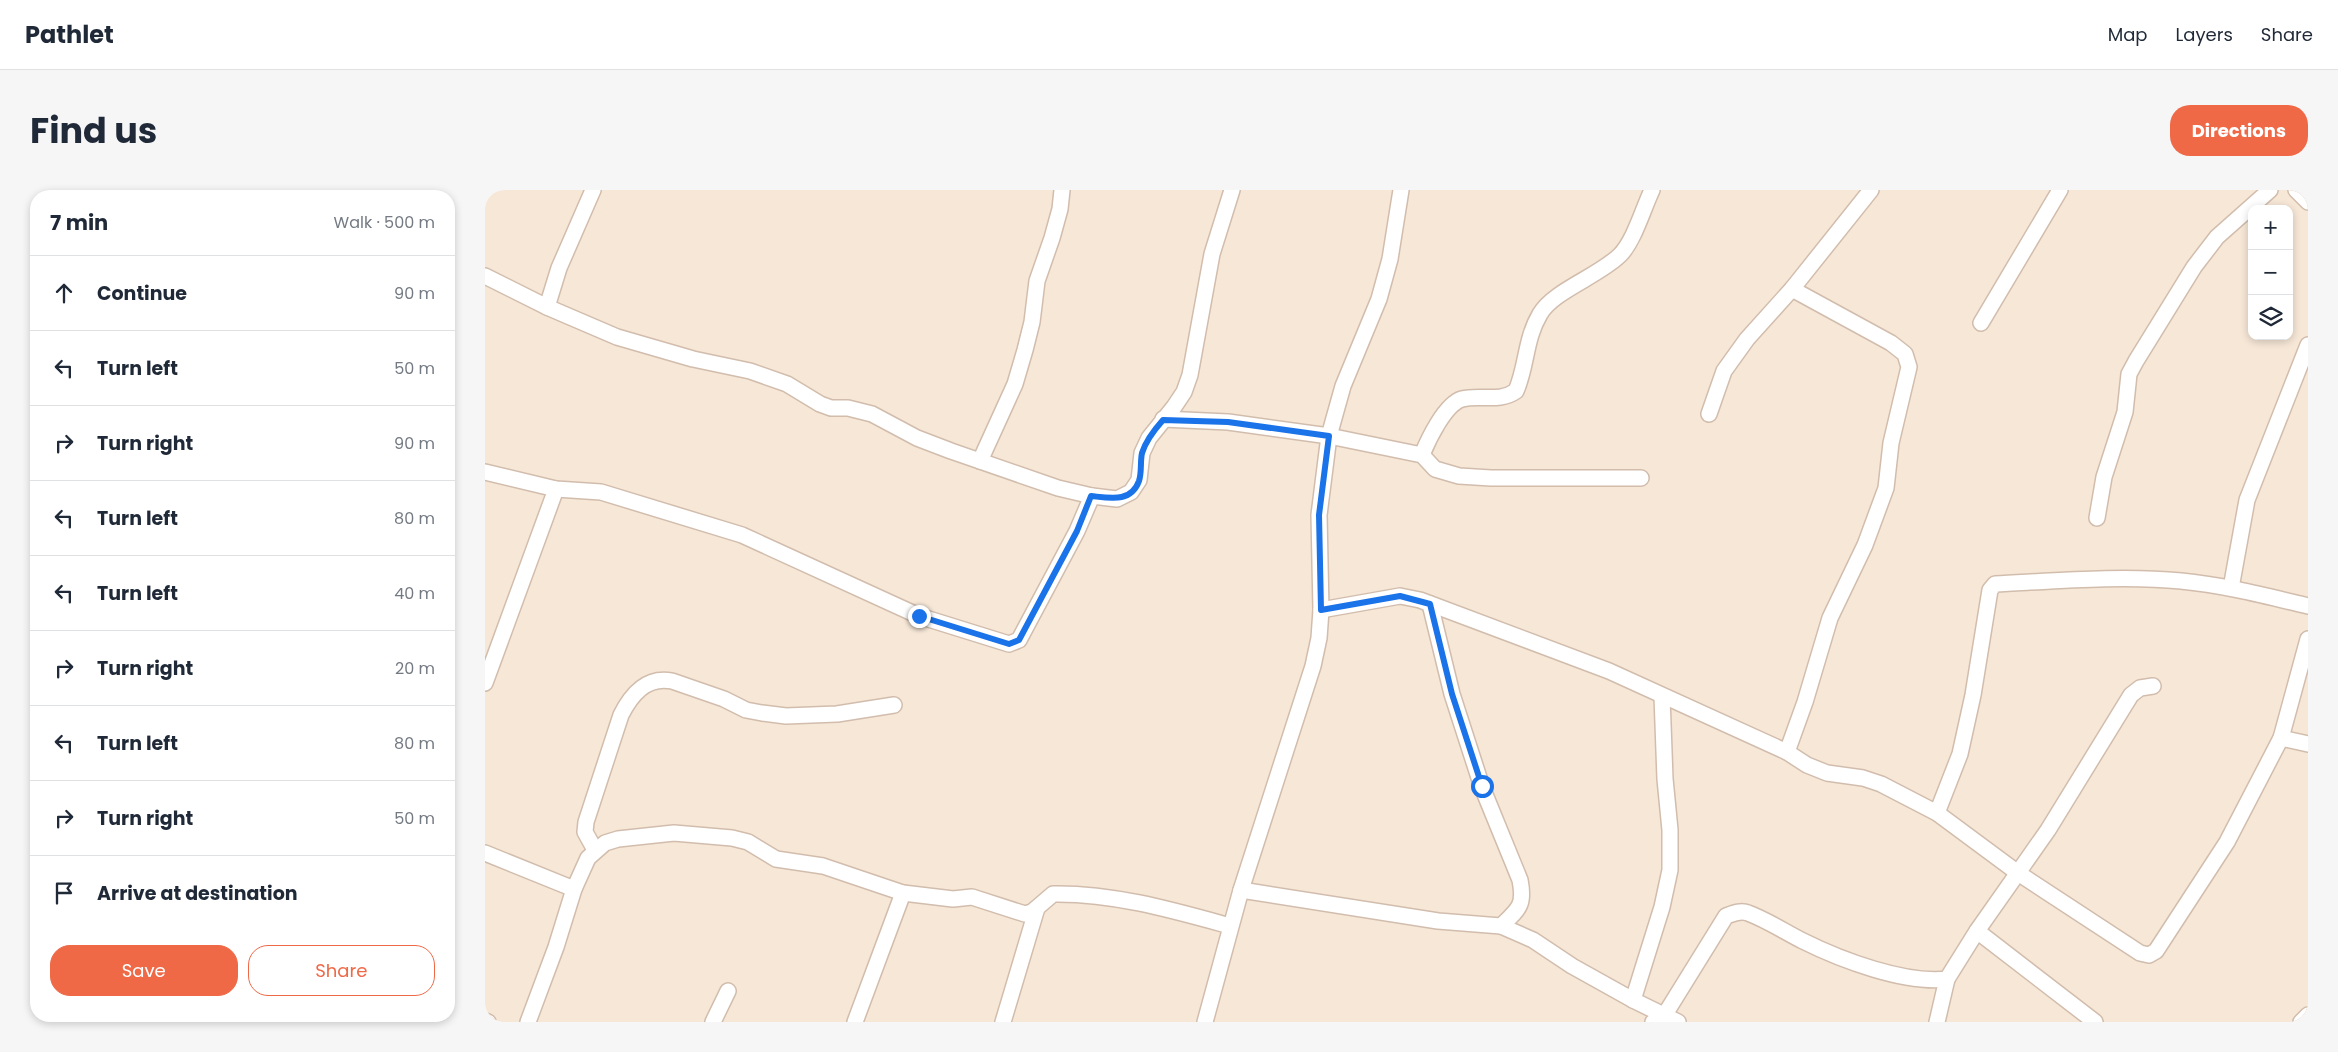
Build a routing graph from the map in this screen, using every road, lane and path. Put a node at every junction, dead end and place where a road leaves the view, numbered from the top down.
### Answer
1 (593, 190) edge
2 (1062, 190) edge
3 (1232, 190) edge
4 (1401, 190) edge
5 (1652, 190) edge
6 (1871, 190) edge
7 (2059, 190) edge
8 (2270, 190) edge
9 (2296, 190) edge
10 (2308, 202) edge
11 (485, 276) edge
12 (1792, 289) junction
13 (547, 306) junction
14 (1981, 323) dead end
15 (2308, 345) edge
16 (1709, 414) dead end
17 (1163, 420) junction
18 (1329, 436) junction
19 (1422, 455) junction
20 (980, 461) junction
21 (485, 472) edge
22 (1641, 478) dead end
23 (556, 489) junction
24 (1091, 496) junction
25 (2097, 518) dead end
26 (2231, 588) junction
27 (1430, 604) junction
28 (2308, 606) edge
29 (1321, 610) junction
30 (2308, 638) edge
31 (485, 684) edge
32 (2153, 686) dead end
33 (1662, 696) junction
34 (894, 704) dead end
35 (2281, 738) junction
36 (2308, 744) edge
37 (1787, 752) junction
38 (1937, 812) junction
39 (595, 850) junction
40 (485, 853) edge
41 (2018, 873) junction
42 (574, 889) junction
43 (1241, 890) junction
44 (903, 894) junction
45 (1037, 908) junction
46 (1230, 926) junction
47 (1501, 926) junction
48 (1977, 931) junction
49 (1947, 980) junction
50 (728, 991) dead end
51 (1633, 1000) junction
52 (2308, 1015) edge
53 (1665, 1020) edge
54 (528, 1022) edge
55 (713, 1022) edge
56 (855, 1022) edge
57 (1003, 1022) edge
58 (1205, 1022) edge
59 (1937, 1022) edge
60 (2095, 1022) edge
61 (2301, 1022) edge

1 - 13 street
2 - 20 street
3 - 17 street
4 - 18 street
5 - 19 street
6 - 12 street
7 - 14 street
8 - 25 street
9 - 10 street
11 - 13 street
12 - 16 street
12 - 37 street
13 - 20 street
15 - 26 street
17 - 18 street
17 - 24 street
18 - 19 street
18 - 29 street
19 - 22 street
20 - 24 street
21 - 23 street
23 - 24 street
23 - 31 street
26 - 28 street
26 - 38 street
27 - 29 street
27 - 33 street
27 - 47 street
29 - 43 street
30 - 35 street
32 - 41 street
33 - 37 street
33 - 51 street
34 - 39 street
35 - 36 street
35 - 41 street
37 - 38 street
38 - 41 street
39 - 42 street
39 - 44 street
40 - 42 street
41 - 48 street
42 - 54 street
43 - 46 street
43 - 47 street
44 - 45 street
44 - 56 street
45 - 46 street
45 - 57 street
46 - 58 street
47 - 51 street
48 - 49 street
48 - 60 street
49 - 53 street
49 - 59 street
50 - 55 street
51 - 53 street
52 - 61 street

